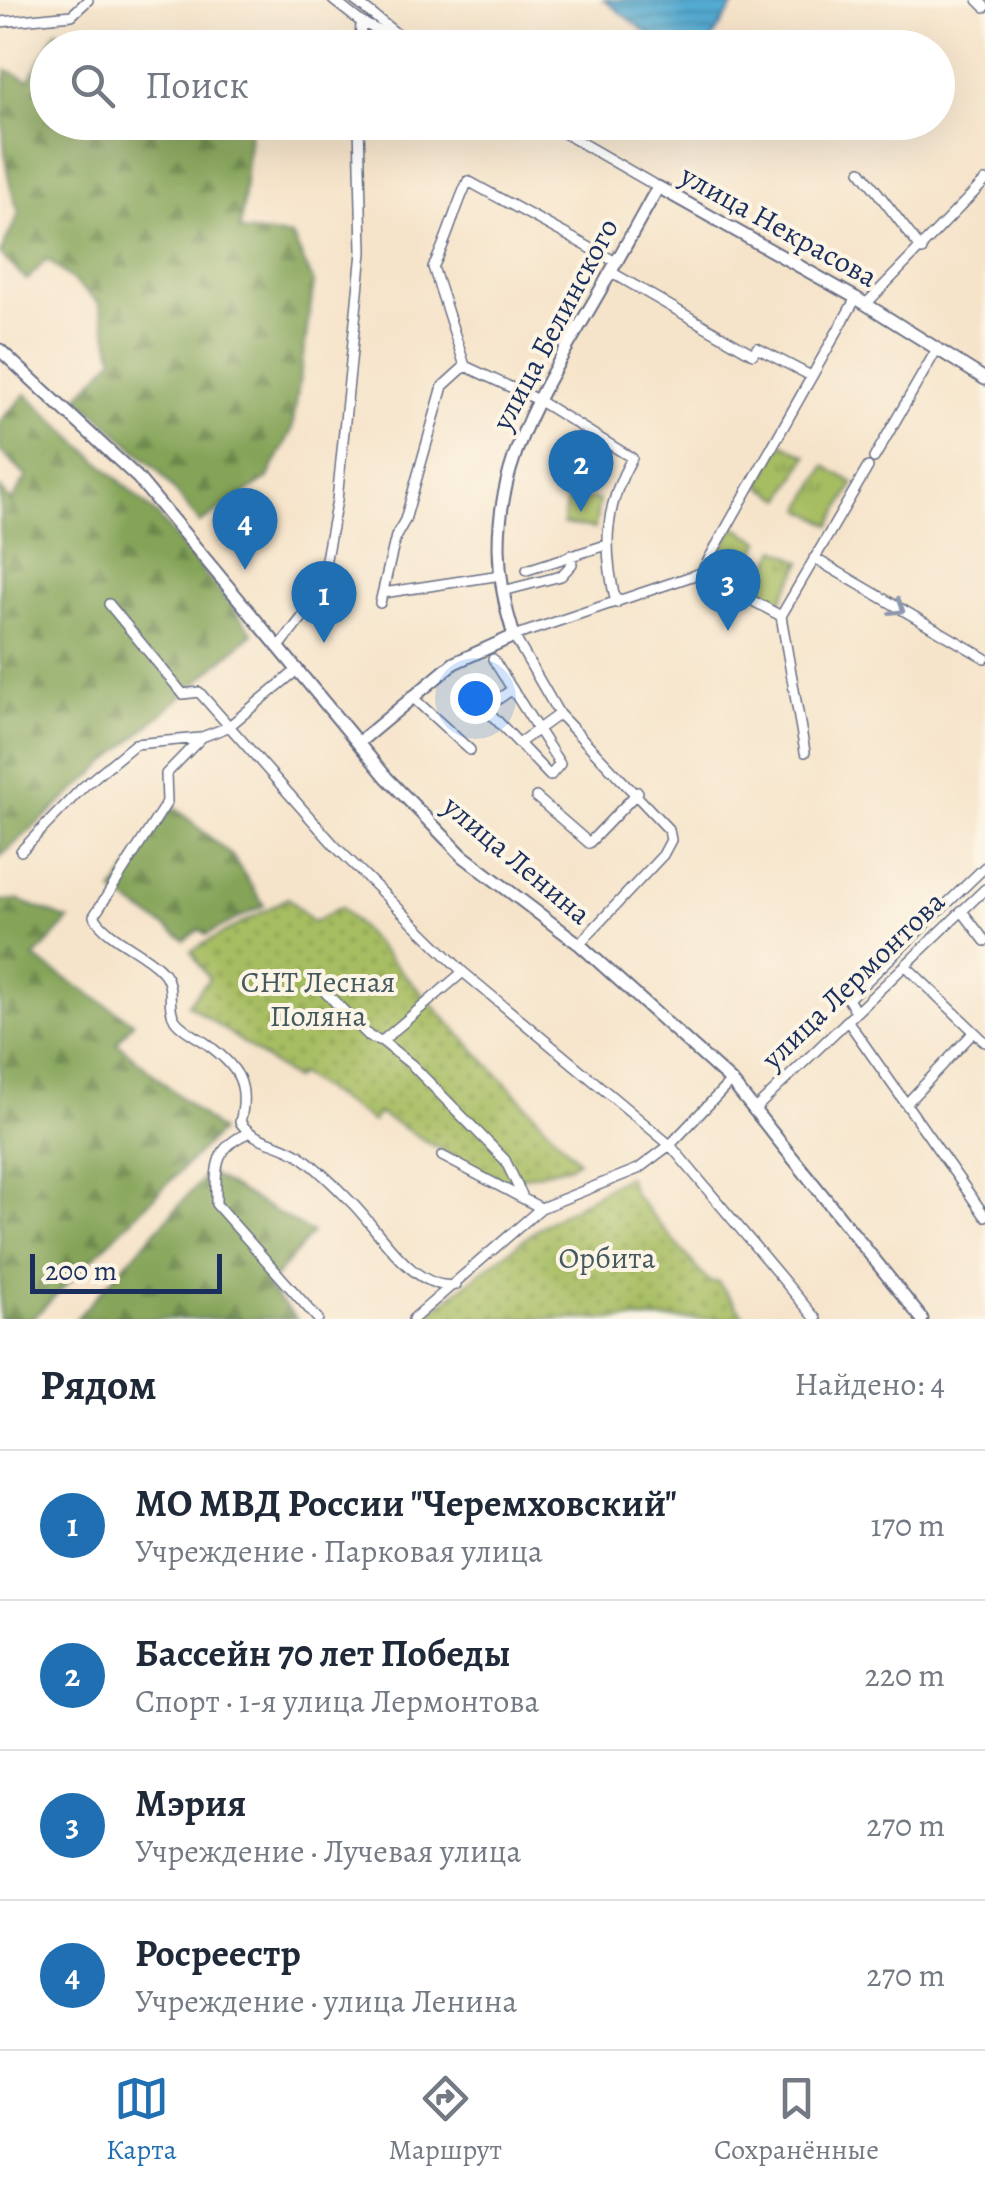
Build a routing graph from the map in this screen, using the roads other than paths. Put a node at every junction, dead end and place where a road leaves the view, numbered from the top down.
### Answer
1 (88, 0) edge
2 (334, 0) edge
3 (354, 0) edge
4 (978, 0) edge
5 (985, 7) edge
6 (360, 22) junction
7 (1, 23) edge
8 (360, 30) edge
9 (377, 30) edge
10 (392, 30) edge
11 (359, 140) edge
12 (576, 140) edge
13 (860, 170) dead end
14 (985, 180) edge
15 (658, 187) junction
16 (922, 250) junction
17 (614, 267) junction
18 (861, 301) junction
19 (938, 349) junction
20 (0, 350) edge
21 (465, 366) junction
22 (811, 376) junction
23 (985, 379) edge
24 (536, 399) junction
25 (606, 545) junction
26 (571, 555) junction
27 (814, 558) junction
28 (527, 570) dead end
29 (701, 573) junction
30 (500, 574) junction
31 (503, 591) junction
32 (616, 603) junction
33 (109, 604) dead end
34 (782, 616) junction
35 (514, 636) junction
36 (279, 647) junction
37 (985, 658) edge
38 (493, 659) dead end
39 (297, 670) junction
40 (510, 692) junction
41 (411, 696) junction
42 (559, 714) junction
43 (228, 728) junction
44 (536, 730) junction
45 (202, 738) junction
46 (358, 743) junction
47 (519, 743) junction
48 (470, 750) dead end
49 (805, 752) dead end
50 (638, 792) junction
51 (536, 797) dead end
52 (21, 851) dead end
53 (985, 867) edge
54 (985, 889) edge
55 (962, 910) junction
56 (985, 941) edge
57 (579, 944) junction
58 (906, 966) junction
59 (463, 972) junction
60 (326, 993) dead end
61 (856, 1012) junction
62 (846, 1020) junction
63 (973, 1033) junction
64 (382, 1041) junction
65 (985, 1042) edge
66 (731, 1081) junction
67 (906, 1104) junction
68 (756, 1108) junction
69 (248, 1133) junction
70 (670, 1145) junction
71 (442, 1156) dead end
72 (522, 1194) junction
73 (541, 1208) junction
74 (985, 1216) edge
75 (456, 1285) junction
76 (318, 1319) edge
77 (413, 1319) edge
78 (816, 1319) edge
79 (922, 1319) edge

1 - 7 street
2 - 6 street
3 - 10 street
4 - 5 street
6 - 8 street
6 - 9 street
11 - 36 street
12 - 15 street, улица Некрасова
13 - 16 street
14 - 16 street
15 - 17 main road, улица Белинского
15 - 18 main road, улица Некрасова
16 - 18 street
17 - 21 street
17 - 22 street
17 - 24 main road, улица Белинского
18 - 19 main road, улица Некрасова
18 - 22 street
19 - 23 main road, улица Некрасова
19 - 27 street
20 - 36 main road, улица Ленина
21 - 24 street
21 - 30 street
22 - 29 street
24 - 25 street
24 - 30 main road, улица Белинского
25 - 26 street
25 - 32 street
26 - 28 street
26 - 31 street
27 - 34 street
27 -> 37 street
29 - 32 street
29 - 34 street
30 - 31 main road, улица Белинского
31 - 35 main road, улица Белинского
32 - 35 street
33 - 43 street
34 - 49 street
35 - 41 main road
35 - 42 street, улица Белинского
36 - 39 main road, улица Ленина
38 - 40 street
39 - 43 street
39 - 46 main road, улица Ленина
40 - 44 street
40 - 47 street
41 - 46 main road
41 - 48 street
42 - 44 street
42 - 50 street, улица Белинского
43 - 45 street
43 - 59 street
44 - 47 street
44 - 47 street
45 - 52 street
45 - 69 street
46 - 57 main road, улица Ленина
50 - 51 street
50 - 57 street, улица Белинского
53 - 61 street
54 - 55 street, улица Лермонтова
55 - 56 street
55 - 58 street, улица Лермонтова
57 - 66 main road, улица Ленина
58 - 61 street, улица Лермонтова
58 - 63 street
59 - 64 street
59 - 70 street
60 - 64 street
61 - 62 street, улица Лермонтова
62 - 67 street
62 - 68 street, улица Лермонтова
63 - 65 street
63 - 67 street
64 - 72 street
66 - 68 main road, улица Ленина
66 - 70 street
67 - 74 street
68 - 79 main road, улица Ленина
69 - 75 street
69 - 76 street
70 - 73 street
70 - 78 street
71 - 72 street
72 - 73 street
73 - 75 street
75 - 77 street

